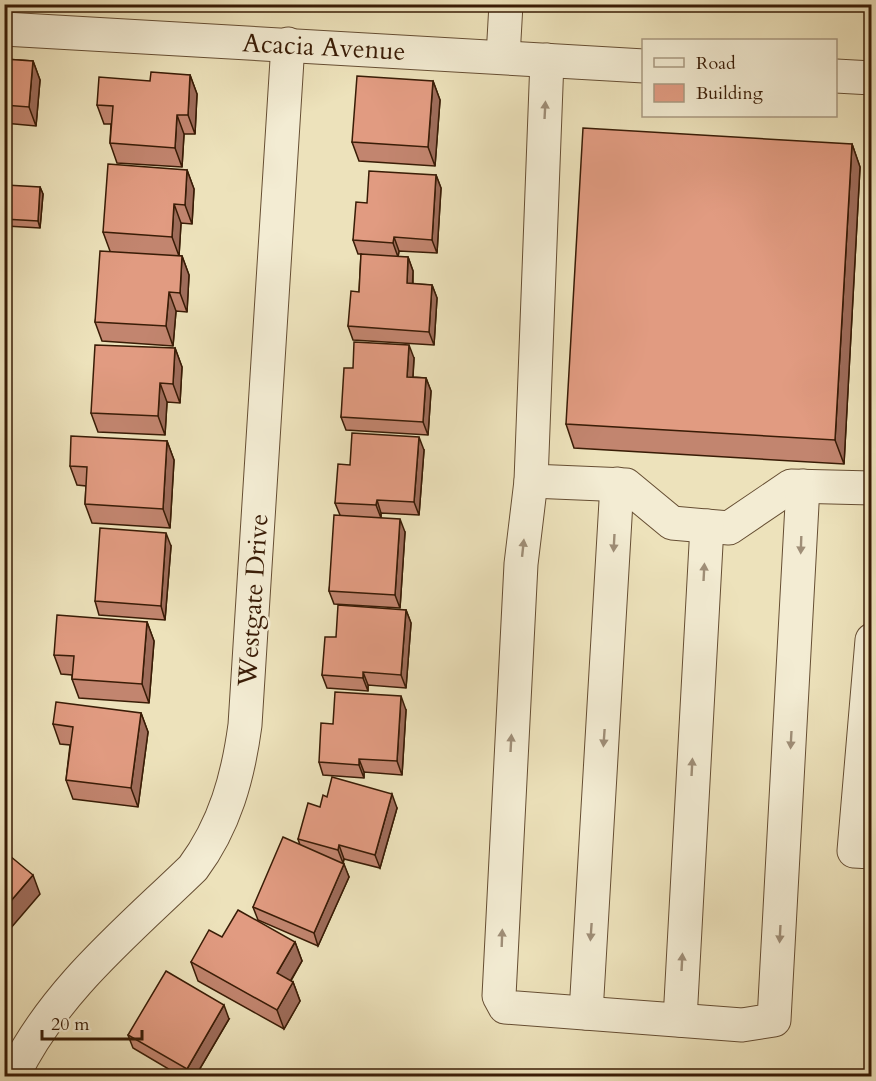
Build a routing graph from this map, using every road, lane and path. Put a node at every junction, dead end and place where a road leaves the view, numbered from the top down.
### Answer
1 (506, 4) edge
2 (8, 21) edge
3 (288, 44) junction
4 (503, 57) junction
5 (547, 60) junction
6 (642, 66) edge
7 (837, 76) edge
8 (872, 78) edge
9 (531, 481) junction
10 (617, 484) junction
11 (803, 486) junction
12 (872, 488) edge
13 (707, 526) junction
14 (872, 640) edge
15 (872, 852) edge
16 (586, 1013) junction
17 (680, 1020) junction
18 (14, 1058) edge

1 - 4 street
2 - 3 street, Acacia Avenue
3 - 4 street, Acacia Avenue
3 - 18 street, Westgate Drive
4 - 5 street, Acacia Avenue
5 - 6 street, Acacia Avenue
9 -> 5 street
7 - 8 street
9 - 10 street
16 -> 9 street
10 - 13 street
10 -> 16 street
11 - 12 street
11 - 13 street
11 -> 17 street
17 -> 13 street
14 - 15 street
16 - 17 street

